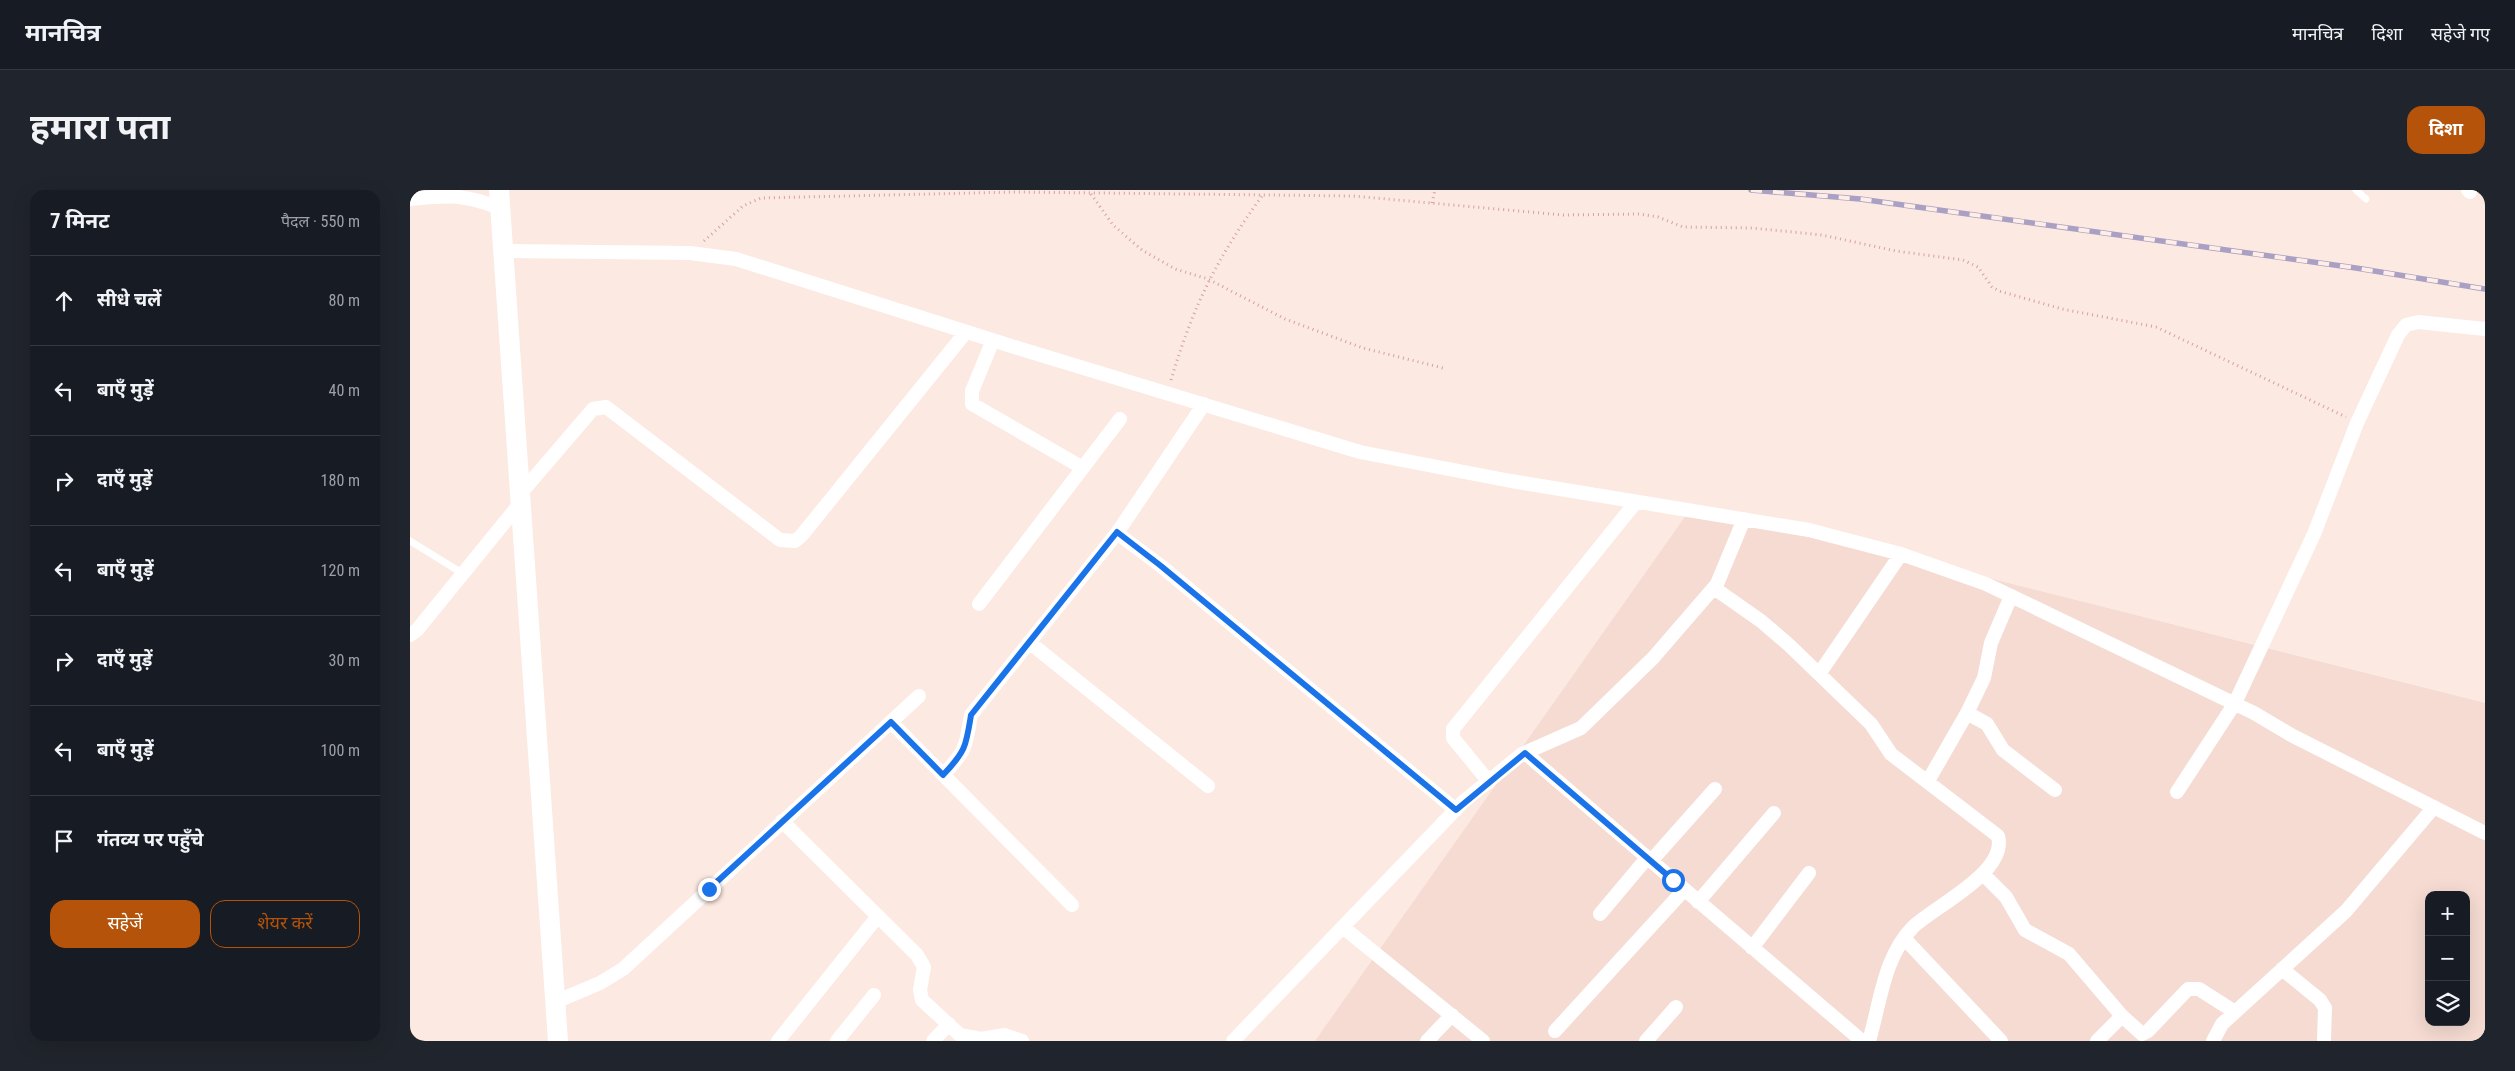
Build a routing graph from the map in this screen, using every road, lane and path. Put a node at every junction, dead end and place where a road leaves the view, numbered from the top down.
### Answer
1 (1435, 190) edge
2 (2356, 190) edge
3 (1091, 193) junction
4 (1262, 196) junction
5 (410, 199) edge
6 (500, 199) edge
7 (2366, 199) dead end
8 (1432, 203) junction
9 (504, 252) junction
10 (690, 253) junction
11 (1208, 279) junction
12 (2485, 329) edge
13 (966, 332) junction
14 (993, 340) junction
15 (1444, 368) dead end
16 (1168, 393) junction
17 (1204, 404) junction
18 (1120, 419) dead end
19 (2357, 423) junction
20 (1083, 468) junction
21 (521, 497) junction
22 (1636, 502) junction
23 (1744, 519) junction
24 (1117, 532) junction
25 (410, 541) edge
26 (1901, 554) junction
27 (462, 573) junction
28 (1714, 588) junction
29 (2010, 596) junction
30 (979, 604) dead end
31 (410, 636) edge
32 (1029, 642) junction
33 (1819, 674) junction
34 (919, 696) dead end
35 (2235, 704) junction
36 (1967, 713) junction
37 (891, 722) junction
38 (1525, 753) junction
39 (943, 775) junction
40 (1928, 781) junction
41 (1489, 782) junction
42 (1208, 786) dead end
43 (1715, 789) dead end
44 (2055, 790) dead end
45 (2176, 792) dead end
46 (2434, 807) junction
47 (1456, 810) junction
48 (1774, 813) dead end
49 (782, 821) junction
50 (2485, 833) edge
51 (1649, 860) junction
52 (1809, 873) dead end
53 (1984, 874) junction
54 (1684, 890) junction
55 (1698, 902) junction
56 (1072, 905) dead end
57 (1600, 914) dead end
58 (878, 916) junction
59 (1344, 928) junction
60 (1904, 938) junction
61 (1752, 948) junction
62 (2282, 969) junction
63 (874, 995) dead end
64 (555, 1002) junction
65 (1676, 1007) dead end
66 (2235, 1012) junction
67 (1452, 1015) junction
68 (2122, 1016) junction
69 (949, 1024) junction
70 (1555, 1031) dead end
71 (1999, 1040) edge
72 (558, 1041) edge
73 (778, 1041) edge
74 (837, 1041) edge
75 (933, 1041) edge
76 (1022, 1041) edge
77 (1234, 1041) edge
78 (1426, 1041) edge
79 (1483, 1041) edge
80 (1646, 1041) edge
81 (1862, 1041) edge
82 (1869, 1041) edge
83 (2097, 1041) edge
84 (2213, 1041) edge
85 (2324, 1041) edge

1 - 8 path
2 - 7 lane
3 - 4 path
3 - 10 path
3 - 11 path
4 - 8 path
4 - 11 path
5 - 6 street
6 - 9 main road
8 - 19 path
9 - 10 street
9 - 21 main road
10 - 13 street
11 - 15 path
11 - 16 path
12 - 19 street
13 - 14 street
13 - 21 street
14 - 16 street
14 - 20 street
16 - 17 street
17 - 22 street
17 - 24 street
18 - 20 street
19 - 35 street
20 - 30 street
21 - 27 street
21 - 64 main road
22 - 23 street
22 - 41 street
23 - 26 street
23 - 28 street
24 - 32 street
24 - 47 street
25 - 27 lane
26 - 29 street
26 - 33 street
27 - 31 street
28 - 33 street
28 - 38 street
29 - 35 street
29 - 36 street
32 - 39 street
32 - 42 street
33 - 40 street
34 - 37 street
35 - 45 street
35 - 46 street
36 - 40 street
36 - 44 street
37 - 39 street
37 - 49 street
38 - 41 street
38 - 51 street
39 - 56 street
40 - 53 street
41 - 47 street
43 - 51 street
46 - 50 street
46 - 62 street
47 - 59 street
48 - 55 street
49 - 58 street
49 - 64 street
51 - 54 street
51 - 57 street
52 - 61 street
53 - 60 street
53 - 68 street
54 - 55 street
54 - 70 street
55 - 61 street
58 - 69 street
58 - 73 street
59 - 67 street
59 - 77 street
60 - 71 street
60 - 82 street
61 - 81 street
62 - 66 street
62 - 85 street
63 - 74 street
64 - 72 main road
65 - 80 street
66 - 68 street
66 - 84 street
67 - 78 street
67 - 79 street
68 - 83 street
69 - 75 street
69 - 76 street

